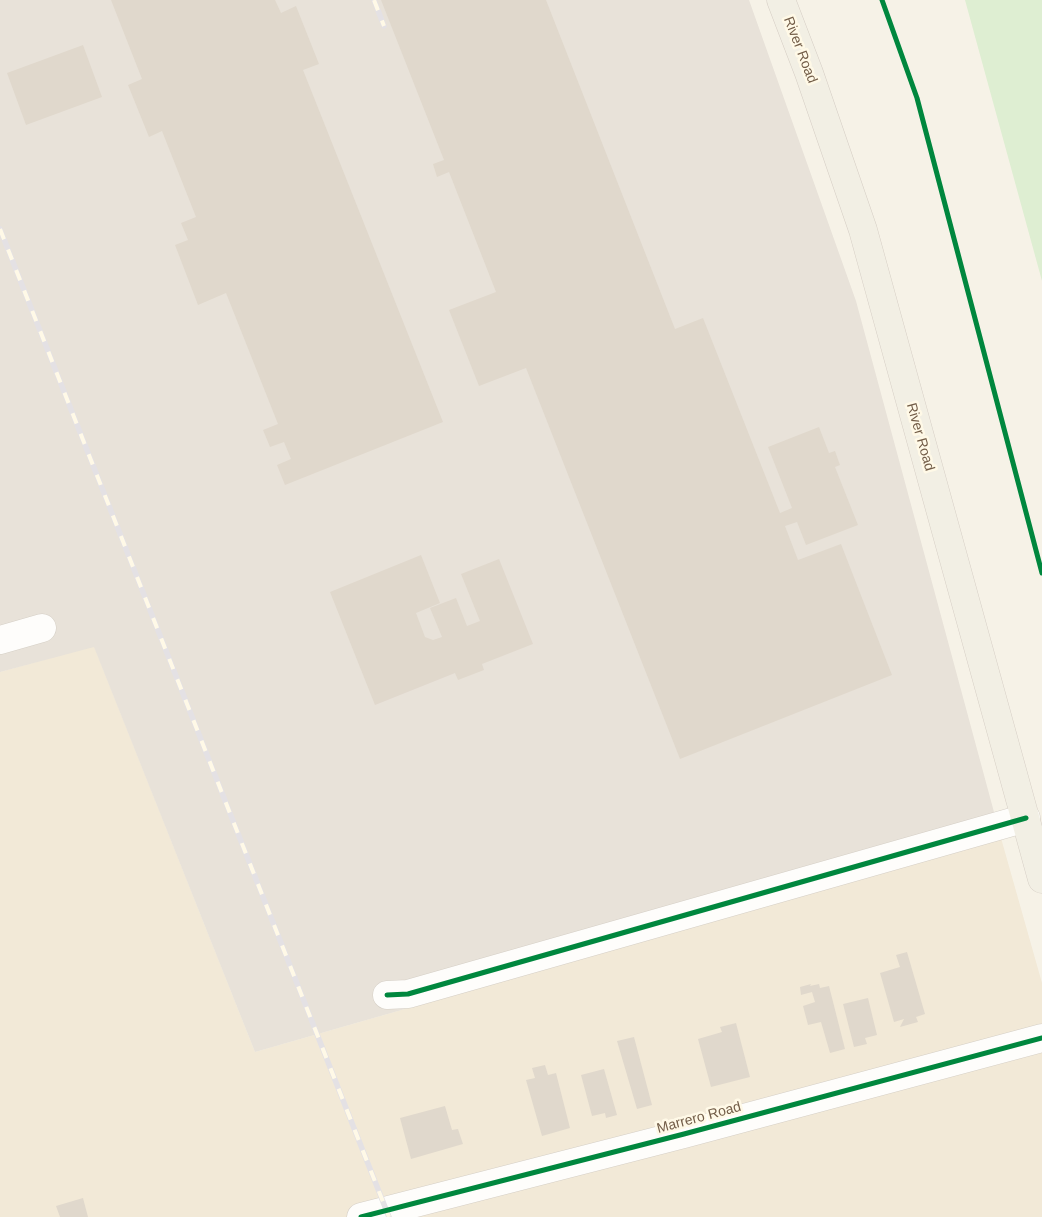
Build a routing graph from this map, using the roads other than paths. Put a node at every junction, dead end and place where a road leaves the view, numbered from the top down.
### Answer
1 (781, 0) edge
2 (42, 628) dead end
3 (0, 640) edge
4 (1026, 818) junction
5 (1042, 879) edge
6 (388, 995) dead end
7 (1042, 1038) edge
8 (361, 1217) edge

1 - 4 main road, River Road
2 - 3 street
4 - 5 main road, River Road
4 - 6 street
7 - 8 street, Marrero Road

